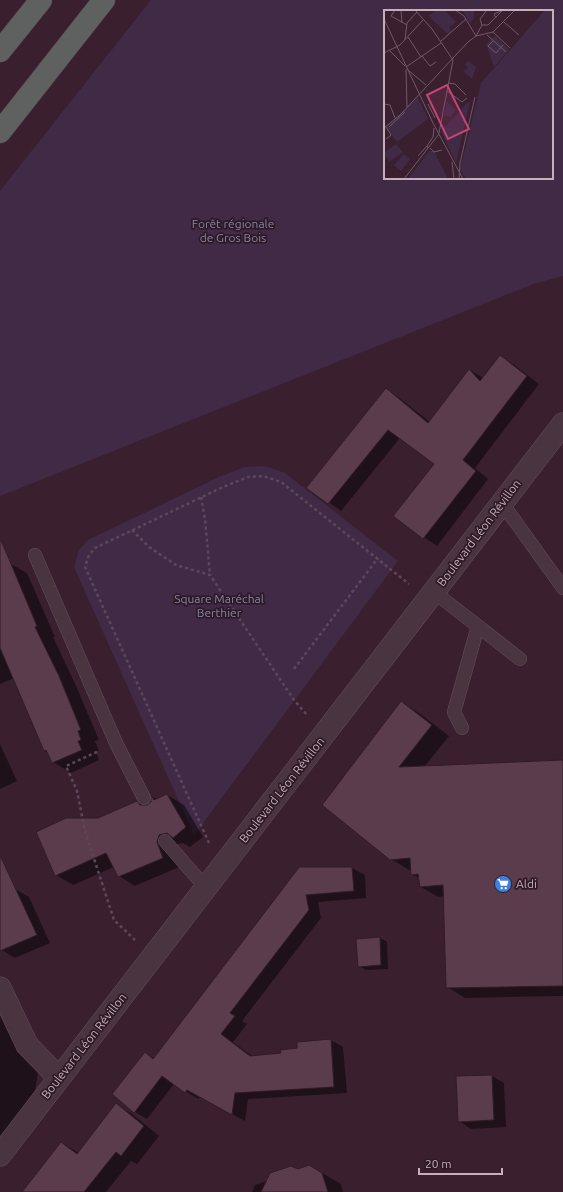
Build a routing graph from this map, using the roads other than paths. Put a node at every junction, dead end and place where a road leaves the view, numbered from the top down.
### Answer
1 (41, 0) edge
2 (104, 0) edge
3 (0, 51) edge
4 (0, 132) edge
5 (563, 424) edge
6 (502, 504) junction
7 (35, 555) dead end
8 (563, 588) edge
9 (432, 595) junction
10 (478, 626) junction
11 (520, 659) dead end
12 (462, 728) dead end
13 (144, 798) dead end
14 (165, 841) dead end
15 (206, 888) junction
16 (0, 988) edge
17 (59, 1078) junction
18 (0, 1155) edge

1 - 3 highway
2 - 4 highway
5 - 6 street, Boulevard Léon Révillon
6 - 8 lane
6 - 9 street, Boulevard Léon Révillon
7 - 13 lane
9 - 10 lane
9 - 15 street, Boulevard Léon Révillon
10 - 11 lane
10 - 12 lane
14 - 15 lane
15 - 17 street, Boulevard Léon Révillon
16 - 17 street
17 - 18 street, Boulevard Léon Révillon

